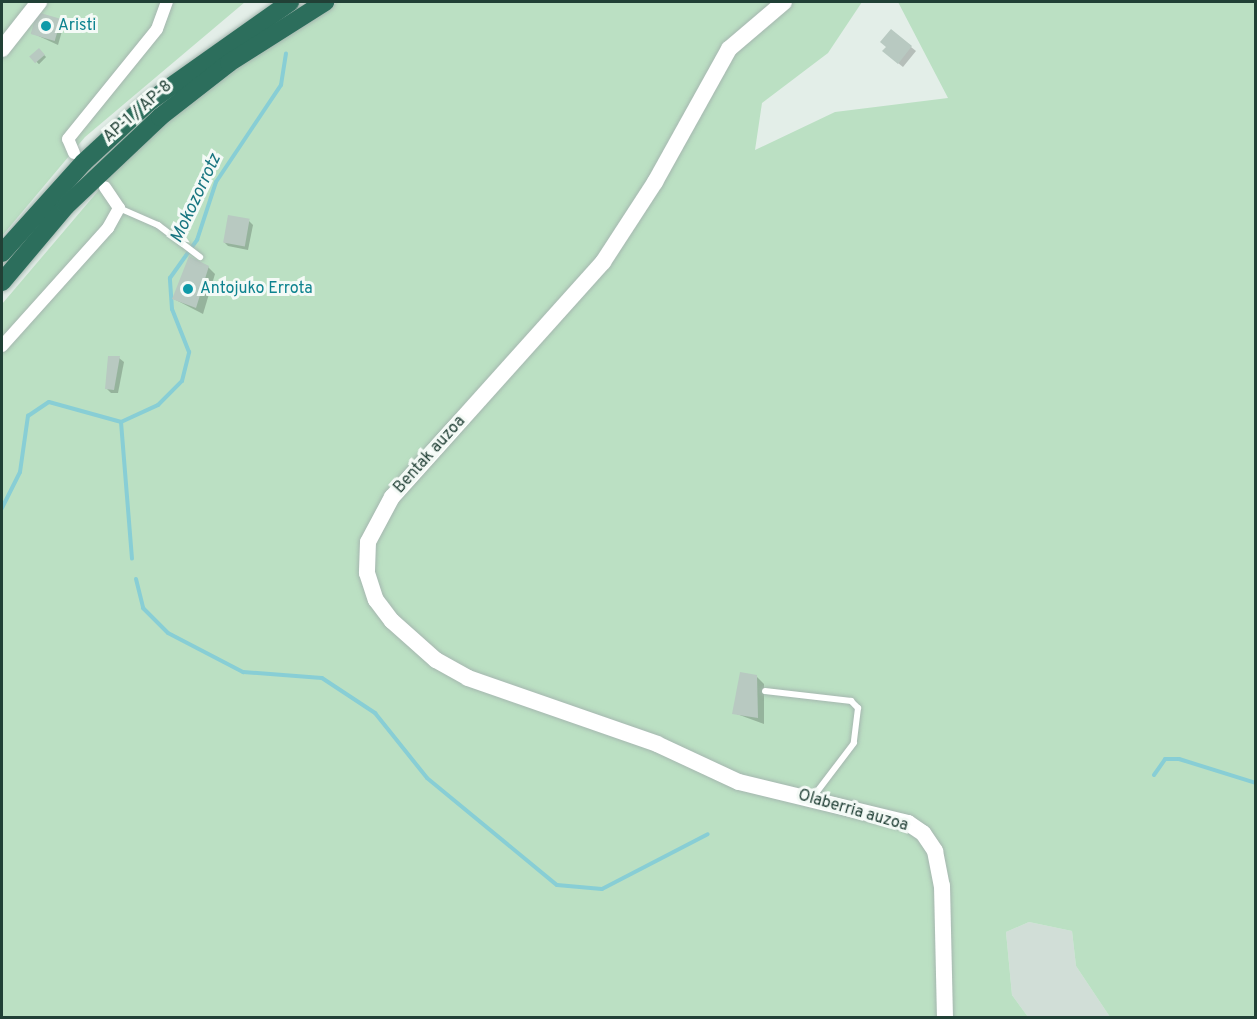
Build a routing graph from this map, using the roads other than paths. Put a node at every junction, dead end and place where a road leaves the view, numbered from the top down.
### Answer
1 (39, 2) edge
2 (167, 2) edge
3 (290, 2) edge
4 (325, 2) edge
5 (784, 2) edge
6 (3, 46) edge
7 (74, 153) dead end
8 (105, 187) dead end
9 (119, 208) junction
10 (2, 253) edge
11 (200, 257) dead end
12 (2, 282) edge
13 (2, 346) edge
14 (765, 691) dead end
15 (739, 782) joint
16 (813, 798) junction
17 (945, 1017) edge

1 - 6 street
2 - 7 street
3 - 10 highway, AP-1 / AP-8
4 - 12 highway, AP-1 / AP-8
5 - 15 street, Bentak auzoa
8 - 9 street
9 - 11 lane
9 - 13 street
14 - 16 lane
15 - 16 street, Olaberria auzoa
16 - 17 street, Olaberria auzoa

